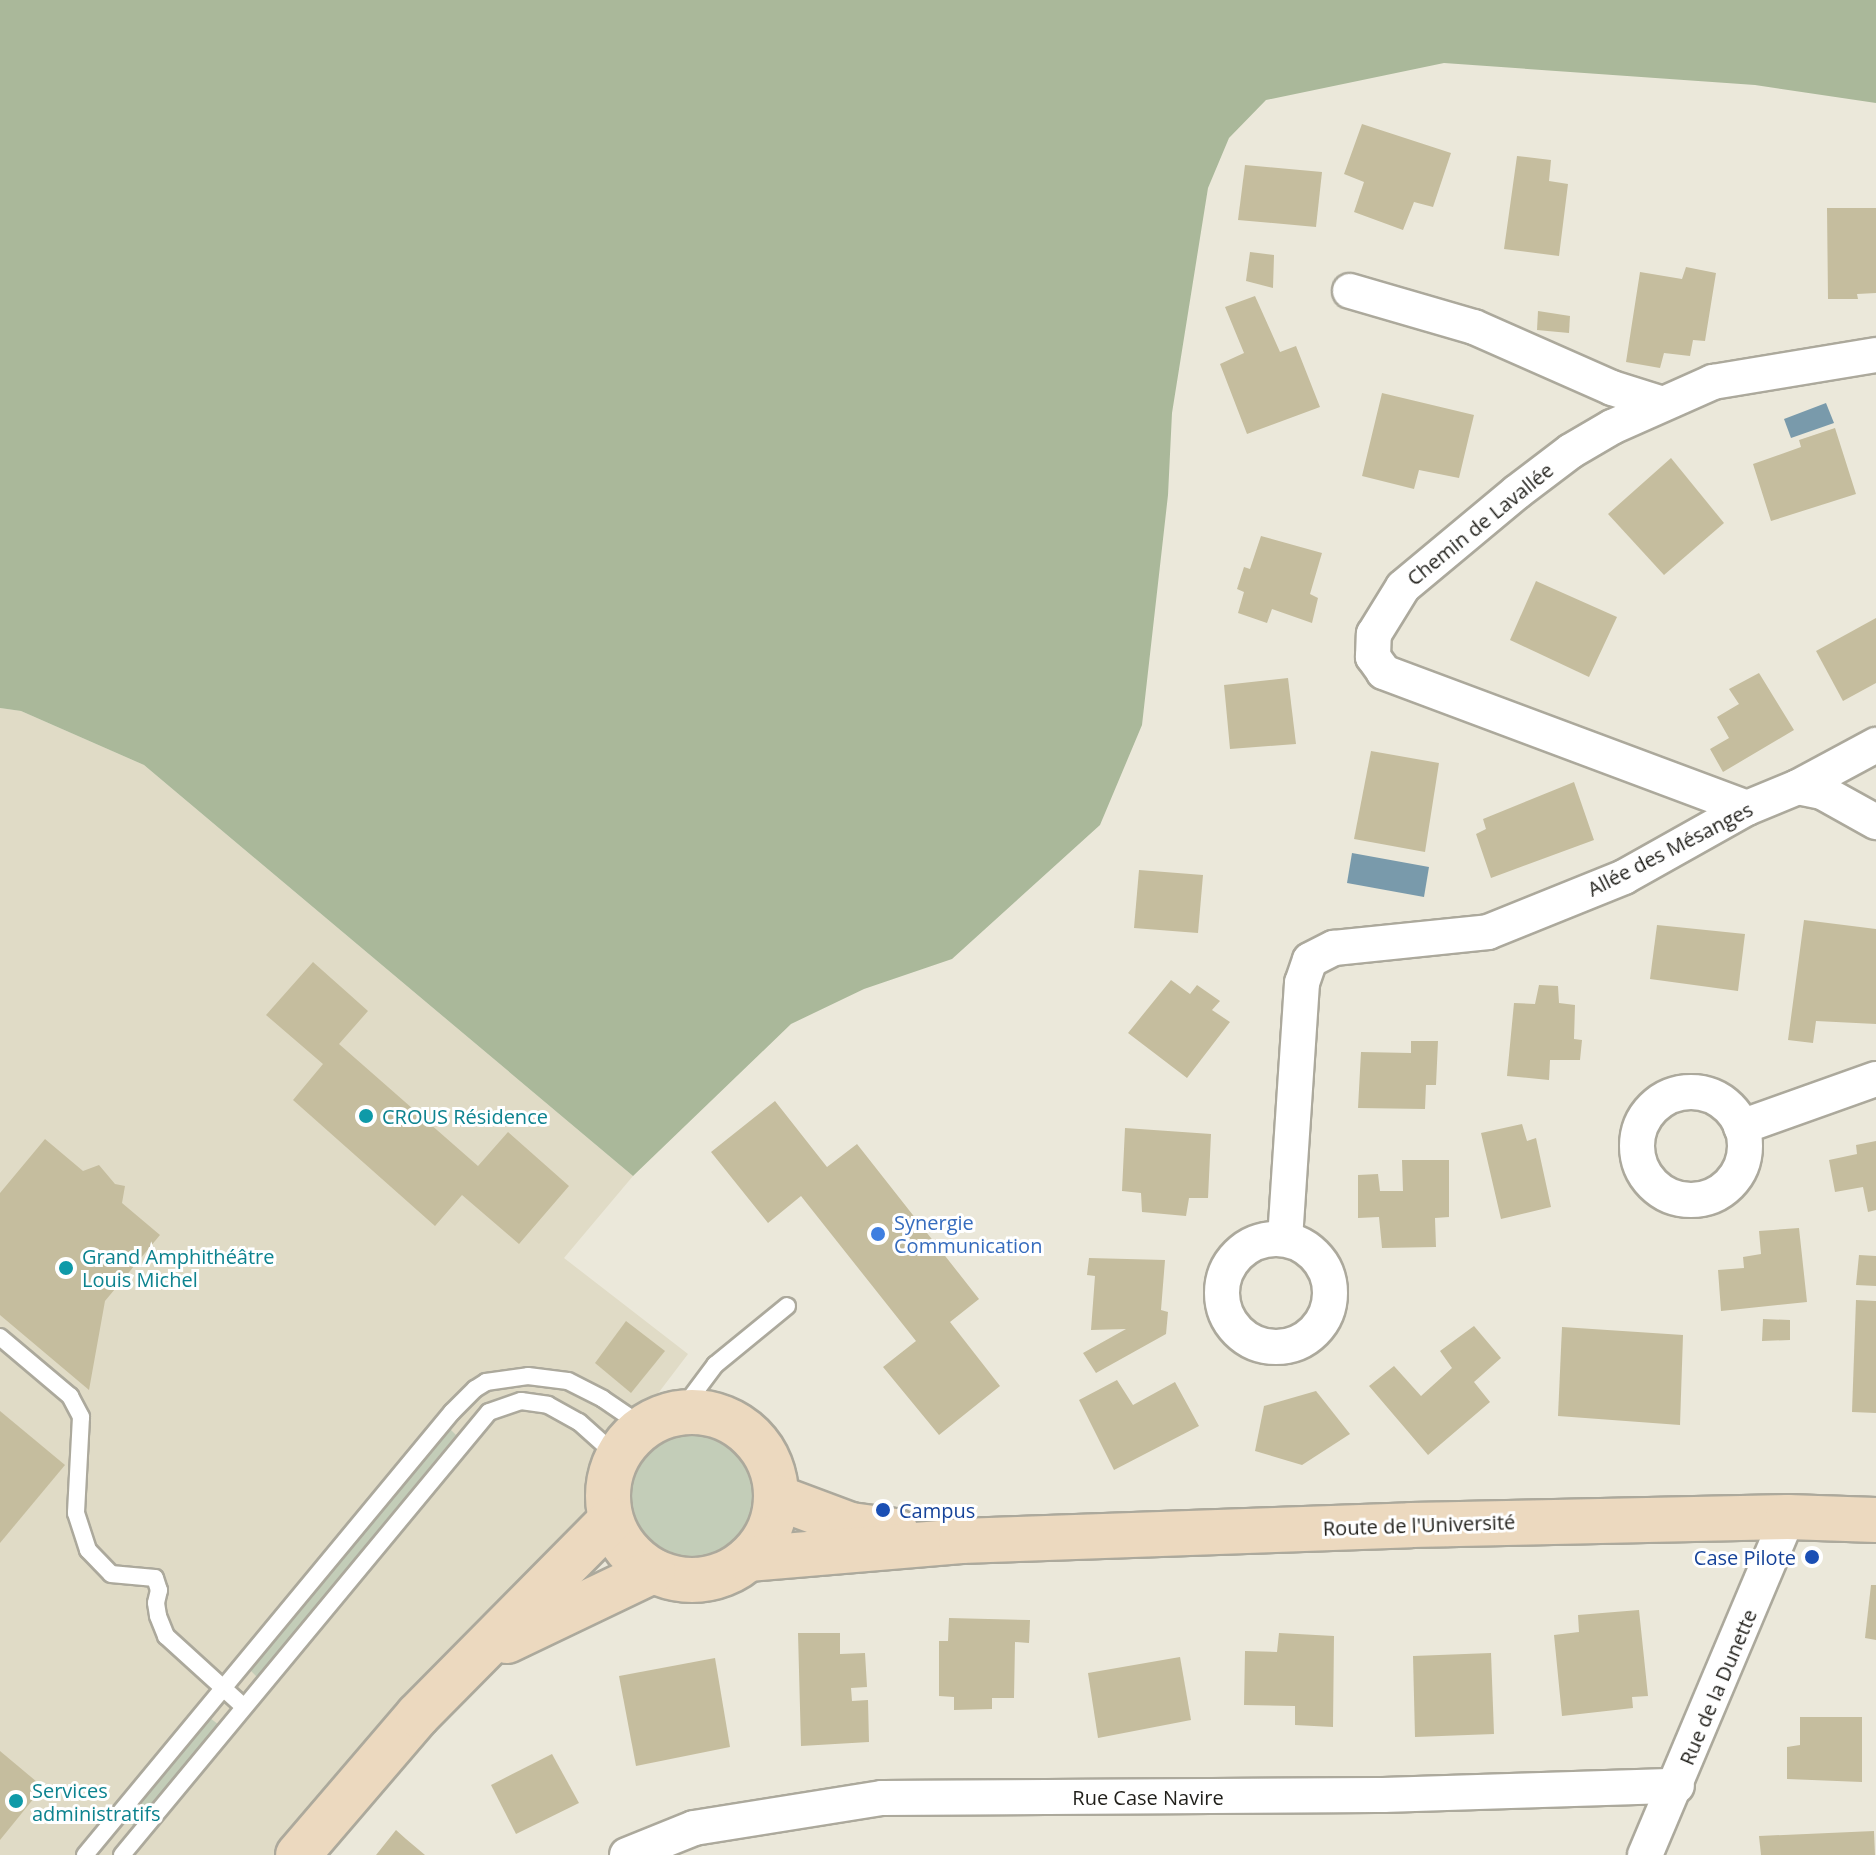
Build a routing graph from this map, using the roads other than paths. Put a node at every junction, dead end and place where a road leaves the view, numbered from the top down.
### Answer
1 (1350, 291) dead end
2 (1876, 355) edge
3 (1660, 403) junction
4 (1876, 745) edge
5 (1798, 787) junction
6 (1747, 808) junction
7 (1876, 822) edge
8 (1876, 1079) edge
9 (1741, 1127) dead end
10 (1285, 1239) dead end
11 (787, 1306) dead end
12 (0, 1337) edge
13 (647, 1432) junction
14 (776, 1497) junction
15 (1788, 1517) junction
16 (611, 1520) junction
17 (1876, 1520) edge
18 (961, 1541) junction
19 (748, 1559) junction
20 (653, 1571) junction
21 (483, 1653) junction
22 (222, 1689) junction
23 (244, 1707) junction
24 (1677, 1786) junction
25 (85, 1855) edge
26 (122, 1855) edge
27 (298, 1855) edge
28 (627, 1855) edge
29 (1645, 1855) edge

1 - 3 street
2 - 3 street, Chemin de Lavallée
3 - 6 street, Chemin de Lavallée
4 - 5 street, Allée des Mésanges
5 - 6 street, Allée des Mésanges
5 - 7 street
6 - 10 street, Allée des Mésanges
8 - 9 street
11 - 13 lane
12 - 22 lane
13 - 14 main road, Route de l'Université
13 - 16 main road
13 - 22 lane
13 - 23 lane
14 - 18 main road, Route de l'Université
14 - 19 main road, Route de l'Université
15 - 17 main road, Route de l'Université
15 - 18 main road, Route de l'Université
15 - 24 street, Rue de la Dunette
16 - 20 main road
16 - 21 main road
18 - 19 main road, Route de l'Université
19 - 20 main road, Route de l'Université
20 - 21 main road
21 - 27 main road
22 - 23 lane
22 - 25 lane
23 - 26 lane
24 - 28 street, Rue Case Navire
24 - 29 street, Rue de la Dunette

